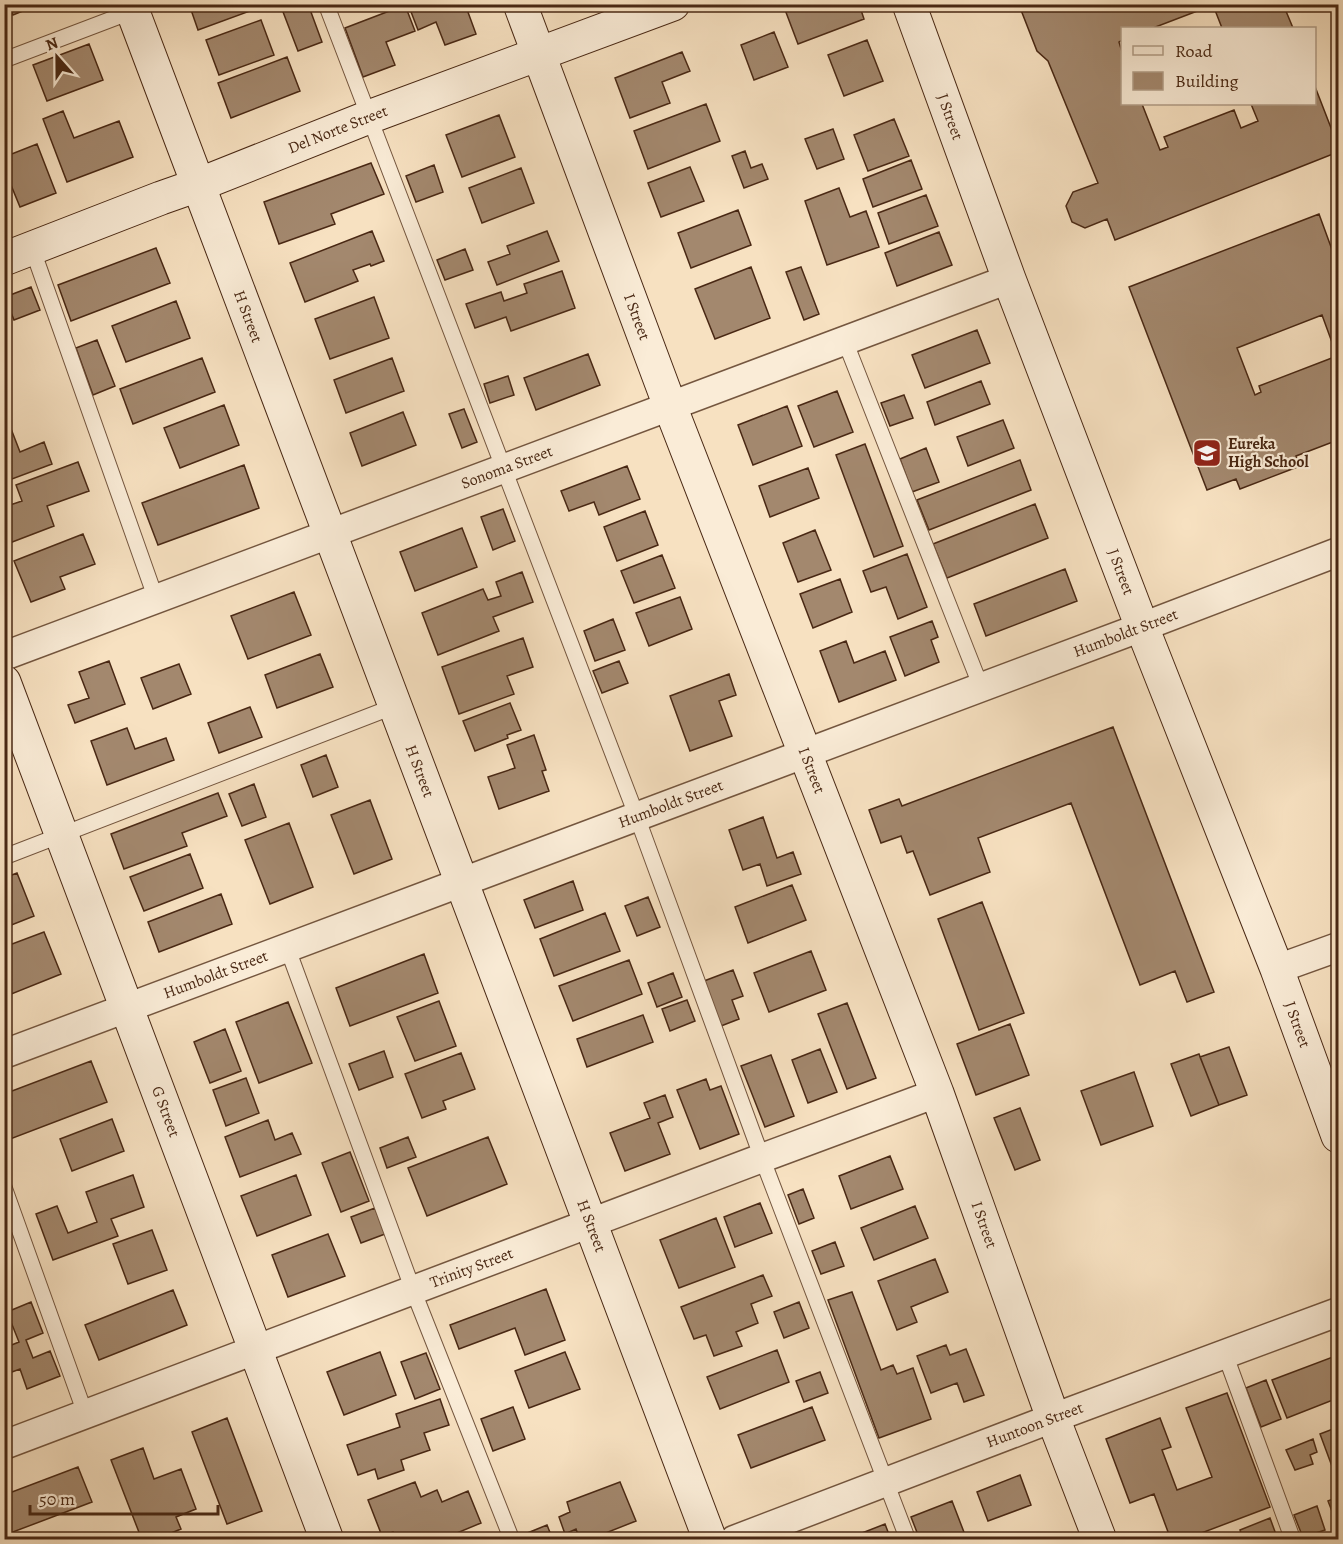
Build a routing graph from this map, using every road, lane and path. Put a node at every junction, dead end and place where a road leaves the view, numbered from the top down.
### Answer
1 (326, 4) edge
2 (520, 4) edge
3 (673, 4) edge
4 (909, 4) edge
5 (131, 8) edge
6 (538, 54) junction
7 (4, 60) edge
8 (369, 117) junction
9 (198, 185) junction
10 (18, 253) edge
11 (1009, 279) junction
12 (845, 341) junction
13 (670, 406) junction
14 (504, 468) junction
15 (330, 534) junction
16 (1338, 552) edge
17 (156, 599) junction
18 (1142, 627) junction
19 (4, 656) edge
20 (4, 682) edge
21 (981, 687) junction
22 (395, 706) junction
23 (806, 753) junction
24 (637, 817) junction
25 (62, 835) junction
26 (4, 857) edge
27 (462, 882) junction
28 (287, 947) junction
29 (1338, 947) edge
30 (1277, 969) junction
31 (127, 1007) junction
32 (4, 1054) edge
33 (937, 1093) junction
34 (1338, 1133) edge
35 (762, 1158) junction
36 (4, 1187) edge
37 (590, 1223) junction
38 (413, 1290) junction
39 (1338, 1312) edge
40 (255, 1349) junction
41 (1225, 1354) junction
42 (85, 1413) junction
43 (1053, 1418) junction
44 (4, 1445) edge
45 (886, 1481) junction
46 (327, 1539) edge
47 (512, 1539) edge
48 (710, 1539) edge
49 (734, 1539) edge
50 (908, 1539) edge
51 (1100, 1539) edge
52 (1293, 1539) edge

1 - 8 lane
2 - 6 main road, I Street
3 - 6 main road, Del Norte Street
4 - 11 main road, J Street
5 - 7 lane
5 - 9 main road, H Street
6 - 8 main road, Del Norte Street
6 - 13 main road, I Street
8 - 9 main road, Del Norte Street
8 - 14 lane
9 - 10 main road, Del Norte Street
9 - 15 main road, H Street
10 - 17 lane
11 - 12 street, Sonoma Street
11 - 18 main road, J Street
12 - 13 street, Sonoma Street
12 - 21 lane
13 - 14 street, Sonoma Street
13 - 23 main road, I Street
14 - 15 street, Sonoma Street
14 - 24 lane
15 - 17 street, Sonoma Street
15 - 22 main road, H Street
16 - 18 street, Humboldt Street
17 - 19 street, Sonoma Street
18 - 21 street, Humboldt Street
18 - 30 main road, J Street
20 - 25 main road, G Street
21 - 23 street, Humboldt Street
22 - 25 lane
22 - 27 main road, H Street
23 - 24 street, Humboldt Street
23 - 33 main road, I Street
24 - 27 street, Humboldt Street
24 - 35 lane
25 - 26 lane
25 - 31 main road, G Street
27 - 28 street, Humboldt Street
27 - 37 main road, H Street
28 - 31 street, Humboldt Street
28 - 38 lane
29 - 30 street
30 - 34 main road, J Street
31 - 32 street, Humboldt Street
31 - 40 main road, G Street
33 - 35 street, Trinity Street
33 - 43 main road, I Street
35 - 37 street, Trinity Street
35 - 45 lane
36 - 42 lane
37 - 38 street, Trinity Street
37 - 48 main road, H Street
38 - 40 street, Trinity Street
38 - 47 lane
39 - 41 street, Huntoon Street
40 - 42 street, Trinity Street
40 - 46 main road, G Street
41 - 43 street, Huntoon Street
41 - 52 lane
42 - 44 street, Trinity Street
43 - 45 street, Huntoon Street
43 - 51 main road, I Street
45 - 49 street, Huntoon Street
45 - 50 lane

